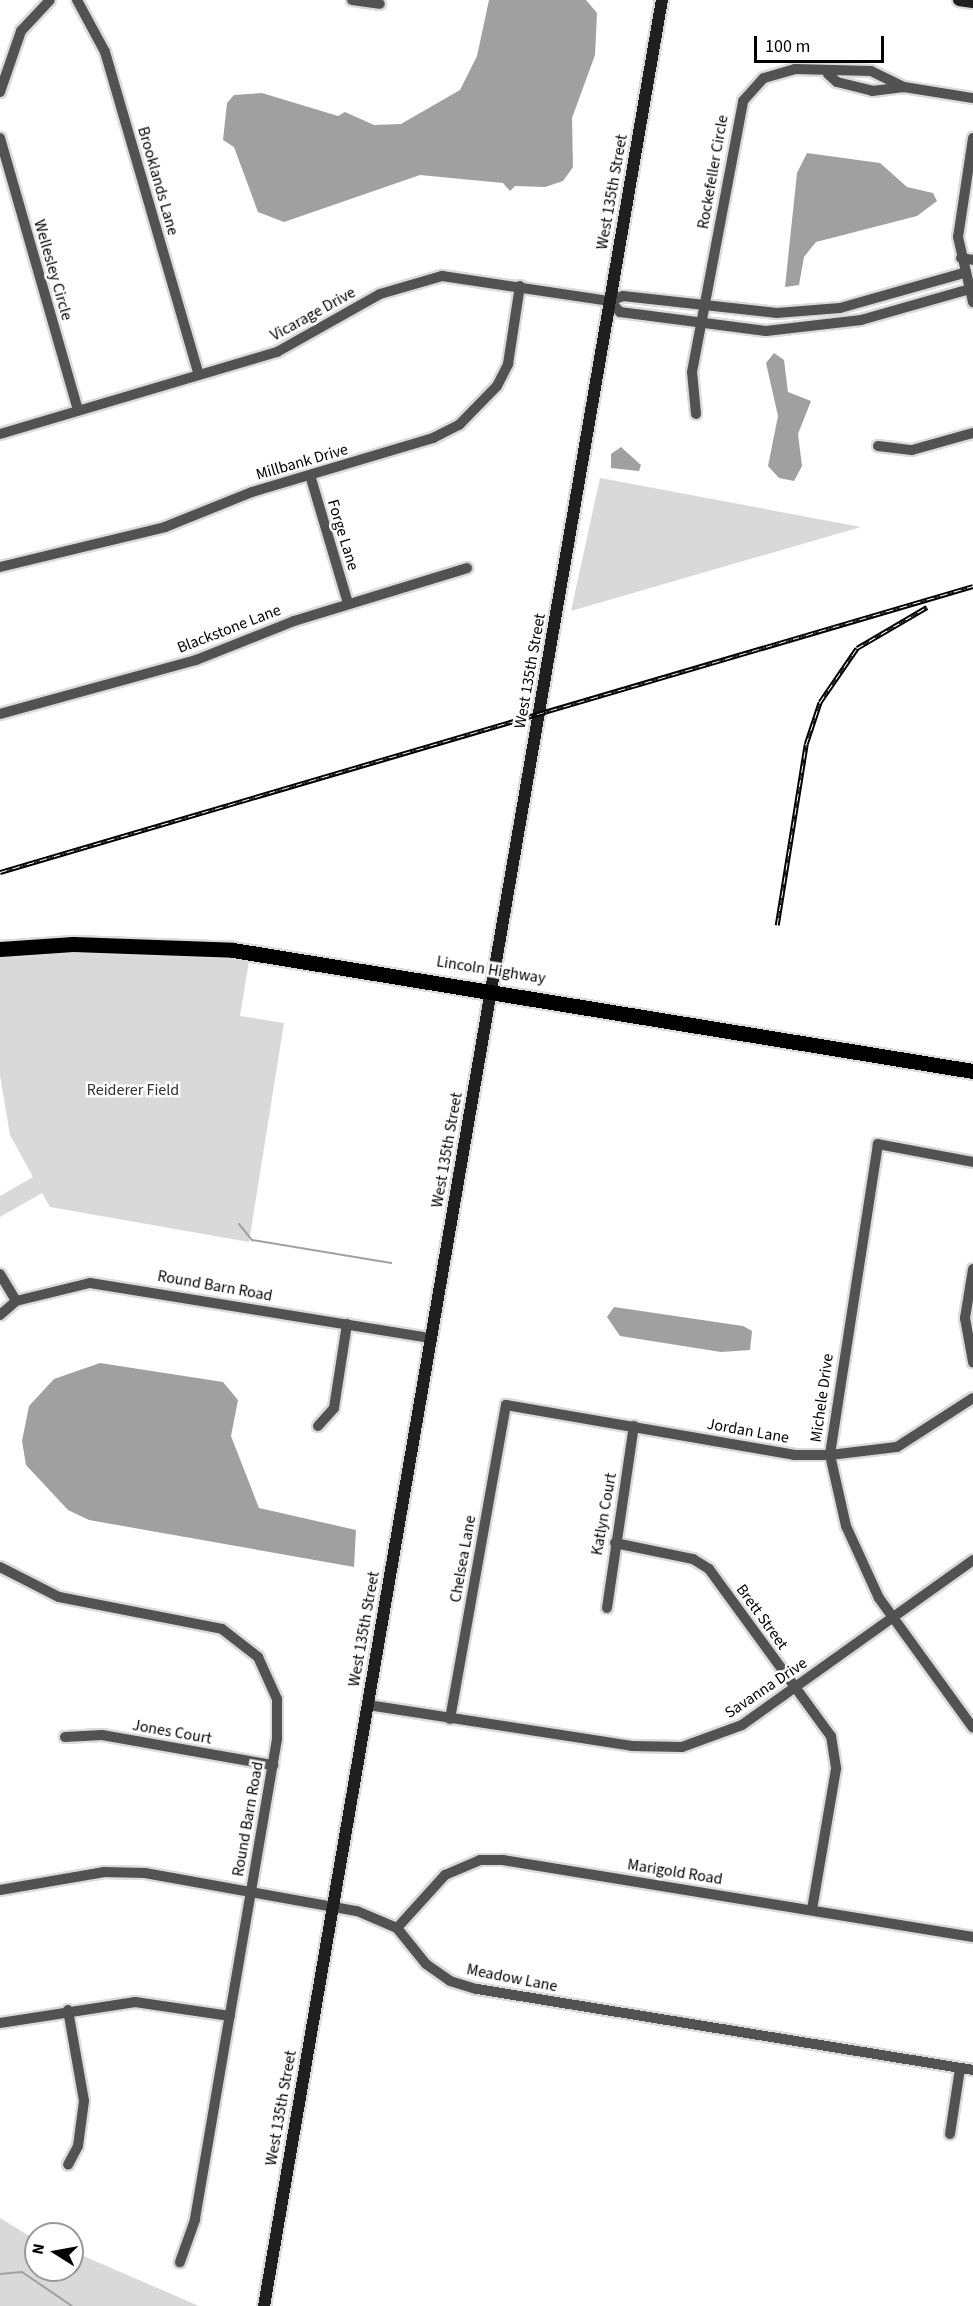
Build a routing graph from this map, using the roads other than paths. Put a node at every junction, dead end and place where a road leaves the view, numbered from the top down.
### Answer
1 (50, 0) edge
2 (77, 0) edge
3 (352, 0) edge
4 (662, 0) edge
5 (959, 0) edge
6 (973, 2) edge
7 (380, 4) dead end
8 (828, 74) junction
9 (904, 87) junction
10 (0, 92) edge
11 (973, 98) edge
12 (0, 138) edge
13 (973, 138) edge
14 (961, 258) junction
15 (973, 260) edge
16 (964, 273) junction
17 (520, 286) junction
18 (971, 289) edge
19 (889, 296) junction
20 (610, 301) junction
21 (973, 302) edge
22 (840, 308) junction
23 (704, 309) junction
24 (894, 311) junction
25 (777, 313) junction
26 (843, 323) junction
27 (700, 326) junction
28 (777, 330) junction
29 (199, 375) junction
30 (78, 410) junction
31 (696, 414) dead end
32 (973, 433) edge
33 (0, 434) edge
34 (879, 446) dead end
35 (310, 475) junction
36 (0, 567) edge
37 (467, 568) dead end
38 (348, 603) junction
39 (0, 714) edge
40 (0, 949) edge
41 (492, 988) junction
42 (973, 1071) edge
43 (973, 1162) edge
44 (973, 1269) edge
45 (0, 1274) edge
46 (16, 1301) junction
47 (0, 1316) edge
48 (347, 1324) junction
49 (431, 1338) junction
50 (973, 1362) edge
51 (973, 1398) edge
52 (506, 1405) joint
53 (318, 1426) dead end
54 (634, 1426) junction
55 (830, 1455) junction
56 (615, 1544) junction
57 (973, 1560) edge
58 (0, 1567) edge
59 (607, 1608) dead end
60 (893, 1618) junction
61 (795, 1688) junction
62 (368, 1705) junction
63 (450, 1719) junction
64 (973, 1728) edge
65 (65, 1737) dead end
66 (273, 1765) junction
67 (0, 1890) edge
68 (250, 1894) junction
69 (332, 1907) junction
70 (813, 1909) junction
71 (397, 1928) junction
72 (973, 1937) edge
73 (68, 2010) junction
74 (230, 2016) junction
75 (0, 2023) edge
76 (960, 2069) junction
77 (973, 2070) edge
78 (950, 2134) dead end
79 (68, 2165) dead end
80 (180, 2262) dead end
81 (264, 2306) edge

1 - 10 street
2 - 29 street, Brooklands Lane
3 - 7 street
4 - 20 street, West 135th Street
5 - 6 street
8 - 9 street, Rockefeller Circle
8 - 9 street, Rockefeller Circle
8 - 23 street, Rockefeller Circle
9 - 11 street, Rockefeller Circle
12 - 30 street, Wellesley Circle
13 - 14 street
14 - 15 street
14 - 16 street
16 - 18 street
16 - 19 street, Vicarage Drive
17 - 20 street, Vicarage Drive
17 - 29 street, Vicarage Drive
17 - 35 street, Millbank Drive
18 - 21 street
18 - 24 street, Vicarage Drive
19 - 22 street, Vicarage Drive
19 - 24 street
20 - 23 street, Vicarage Drive
20 - 27 street, Vicarage Drive
20 - 41 street, West 135th Street
22 - 25 street, Vicarage Drive
22 - 26 street
23 - 25 street, Vicarage Drive
23 - 27 street, Rockefeller Circle
24 - 26 street, Vicarage Drive
25 - 28 street
26 - 28 street, Vicarage Drive
27 - 28 street, Vicarage Drive
27 - 31 street, Rockefeller Circle
29 - 30 street, Vicarage Drive
30 - 33 street, Vicarage Drive
32 - 34 street
35 - 36 street, Millbank Drive
35 - 38 street, Forge Lane
37 - 38 street, Blackstone Lane
38 - 39 street, Blackstone Lane
40 - 41 main road, Lincoln Highway
41 - 42 main road, Lincoln Highway
41 - 49 street, West 135th Street
43 - 55 street, Michele Drive
44 - 50 street
45 - 46 street
46 - 47 street, Round Barn Road
46 - 48 street, Round Barn Road
48 - 49 street, Round Barn Road
48 - 53 street
49 - 62 street, West 135th Street
51 - 55 street, Jordan Lane
52 - 54 street, Jordan Lane
52 - 63 street, Chelsea Lane
54 - 55 street, Jordan Lane
54 - 56 street, Katlyn Court
55 - 60 street, Michele Drive
56 - 59 street, Katlyn Court
56 - 61 street, Brett Street
57 - 60 street, Savanna Drive
58 - 66 street, Round Barn Road
60 - 61 street, Savanna Drive
60 - 64 street, Michele Drive
61 - 63 street, Savanna Drive
61 - 70 street, Brett Street
62 - 63 street, Savanna Drive
62 - 69 street, West 135th Street
65 - 66 street, Jones Court
66 - 68 street, Round Barn Road
67 - 68 street, Meadow Lane
68 - 69 street, Meadow Lane
68 - 74 street, Round Barn Road
69 - 71 street, Meadow Lane
69 - 81 street, West 135th Street
70 - 71 street, Marigold Road
70 - 72 street, Marigold Road
71 - 76 street, Meadow Lane
73 - 74 street
73 - 75 street
73 - 79 street
74 - 80 street, Round Barn Road
76 - 77 street, Meadow Lane
76 - 78 street

